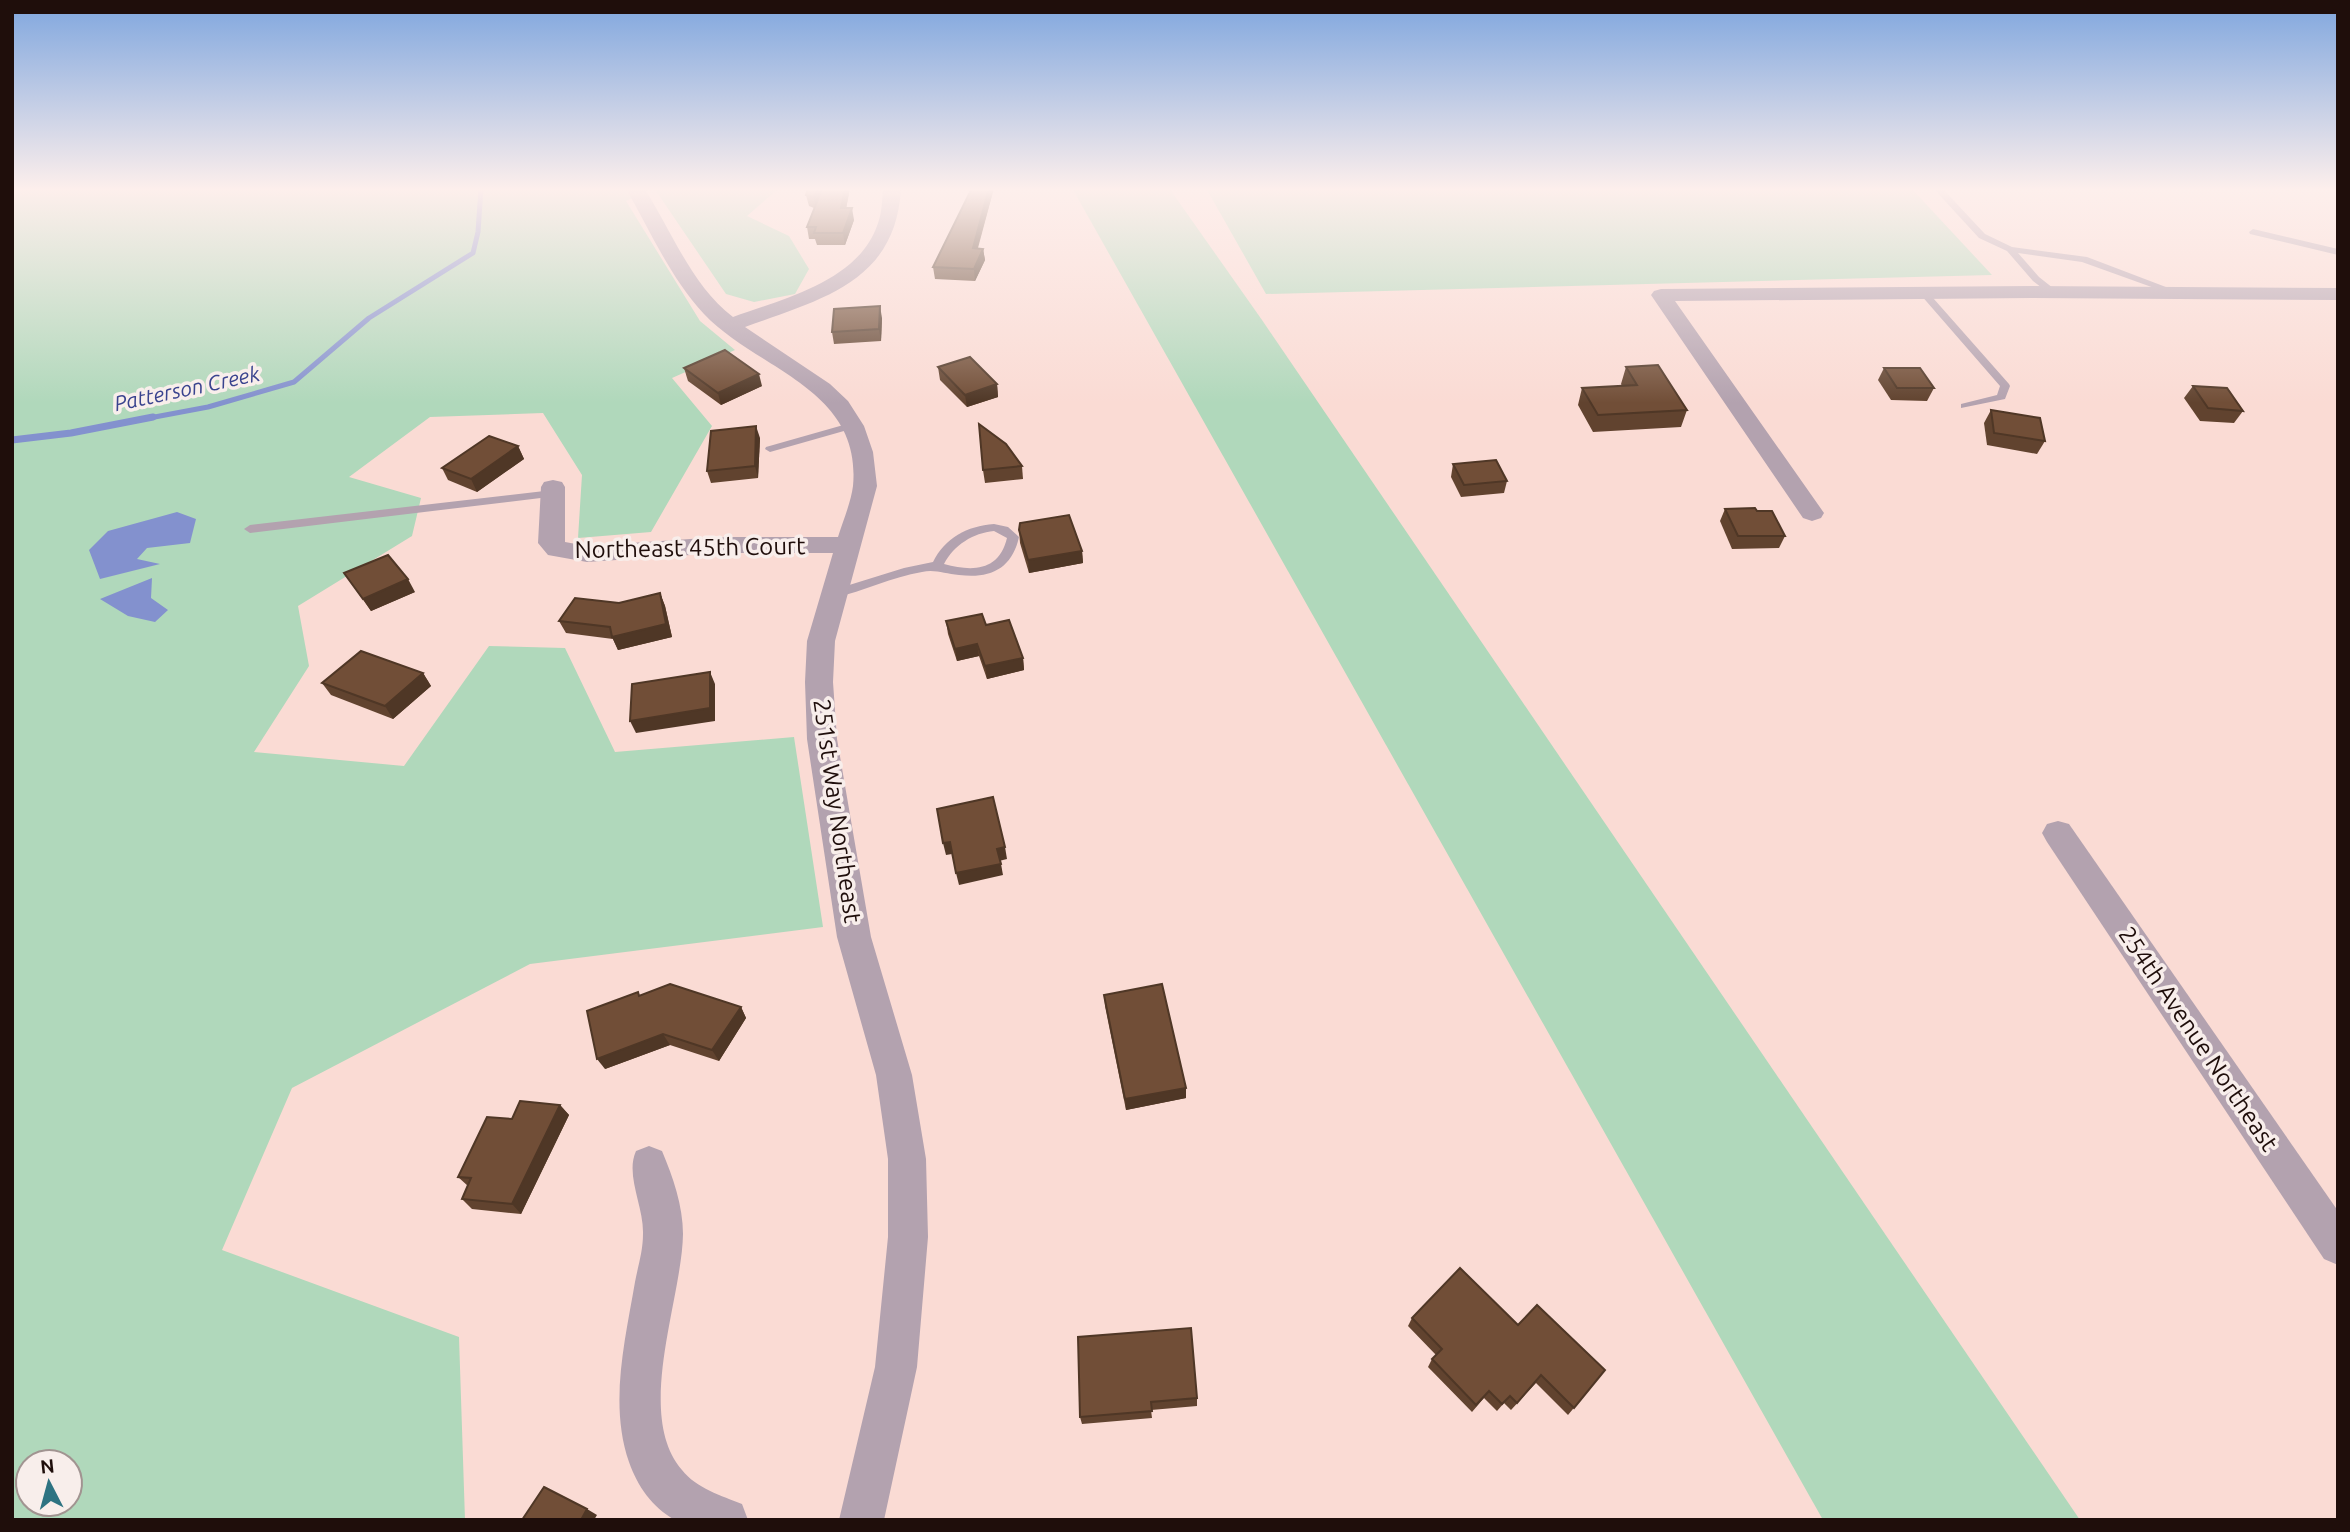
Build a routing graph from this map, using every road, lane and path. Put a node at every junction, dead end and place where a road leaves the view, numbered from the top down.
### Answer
1 (677, 259) edge
2 (865, 259) edge
3 (2019, 259) edge
4 (2085, 259) edge
5 (1923, 292) junction
6 (2053, 292) junction
7 (2175, 293) junction
8 (2338, 294) edge
9 (731, 326) junction
10 (1965, 407) dead end
11 (854, 425) junction
12 (770, 449) dead end
13 (553, 490) joint
14 (1812, 513) dead end
15 (250, 529) dead end
16 (846, 545) junction
17 (937, 566) junction
18 (834, 594) junction
19 (2058, 833) dead end
20 (649, 1164) dead end
21 (2338, 1245) edge
22 (726, 1520) edge
23 (861, 1520) edge

1 - 9 street, 251st Way Northeast
2 - 9 street
3 - 6 lane
4 - 7 lane
5 - 6 street
5 - 10 lane
5 - 14 street
6 - 7 street
7 - 8 street
9 - 11 street, 251st Way Northeast
11 - 12 lane
11 - 16 street, 251st Way Northeast
13 - 15 lane
13 - 16 street, Northeast 45th Court
16 - 18 street, 251st Way Northeast
17 - 17 lane
17 - 18 lane
18 - 23 street, 251st Way Northeast
19 - 21 street, 254th Avenue Northeast
20 - 22 street

